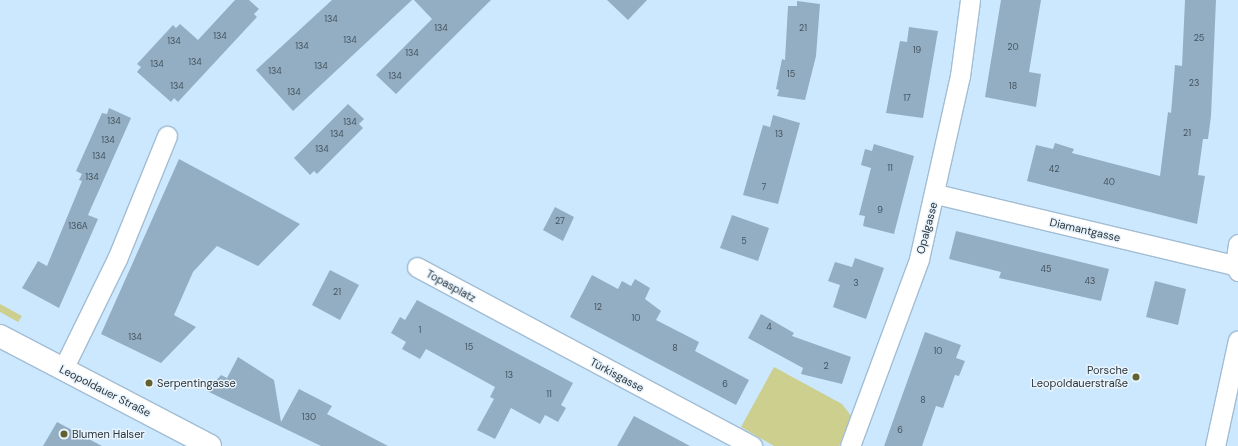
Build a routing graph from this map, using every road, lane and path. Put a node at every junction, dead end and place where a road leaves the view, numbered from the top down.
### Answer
1 (970, 0) edge
2 (167, 136) dead end
3 (936, 194) junction
4 (1238, 244) edge
5 (417, 267) dead end
6 (1236, 268) edge
7 (486, 305) joint
8 (0, 336) edge
9 (1238, 340) edge
10 (63, 369) junction
11 (749, 445) edge
12 (210, 446) edge
13 (850, 446) edge
14 (1215, 446) edge

1 - 3 street, Opalgasse
2 - 10 street
3 - 6 street, Diamantgasse
3 - 13 street, Opalgasse
4 - 6 street
5 - 7 street, Topasplatz
7 - 11 street, Türkisgasse
8 - 10 main road, Leopoldauer Straße
9 - 14 street
10 - 12 main road, Leopoldauer Straße

